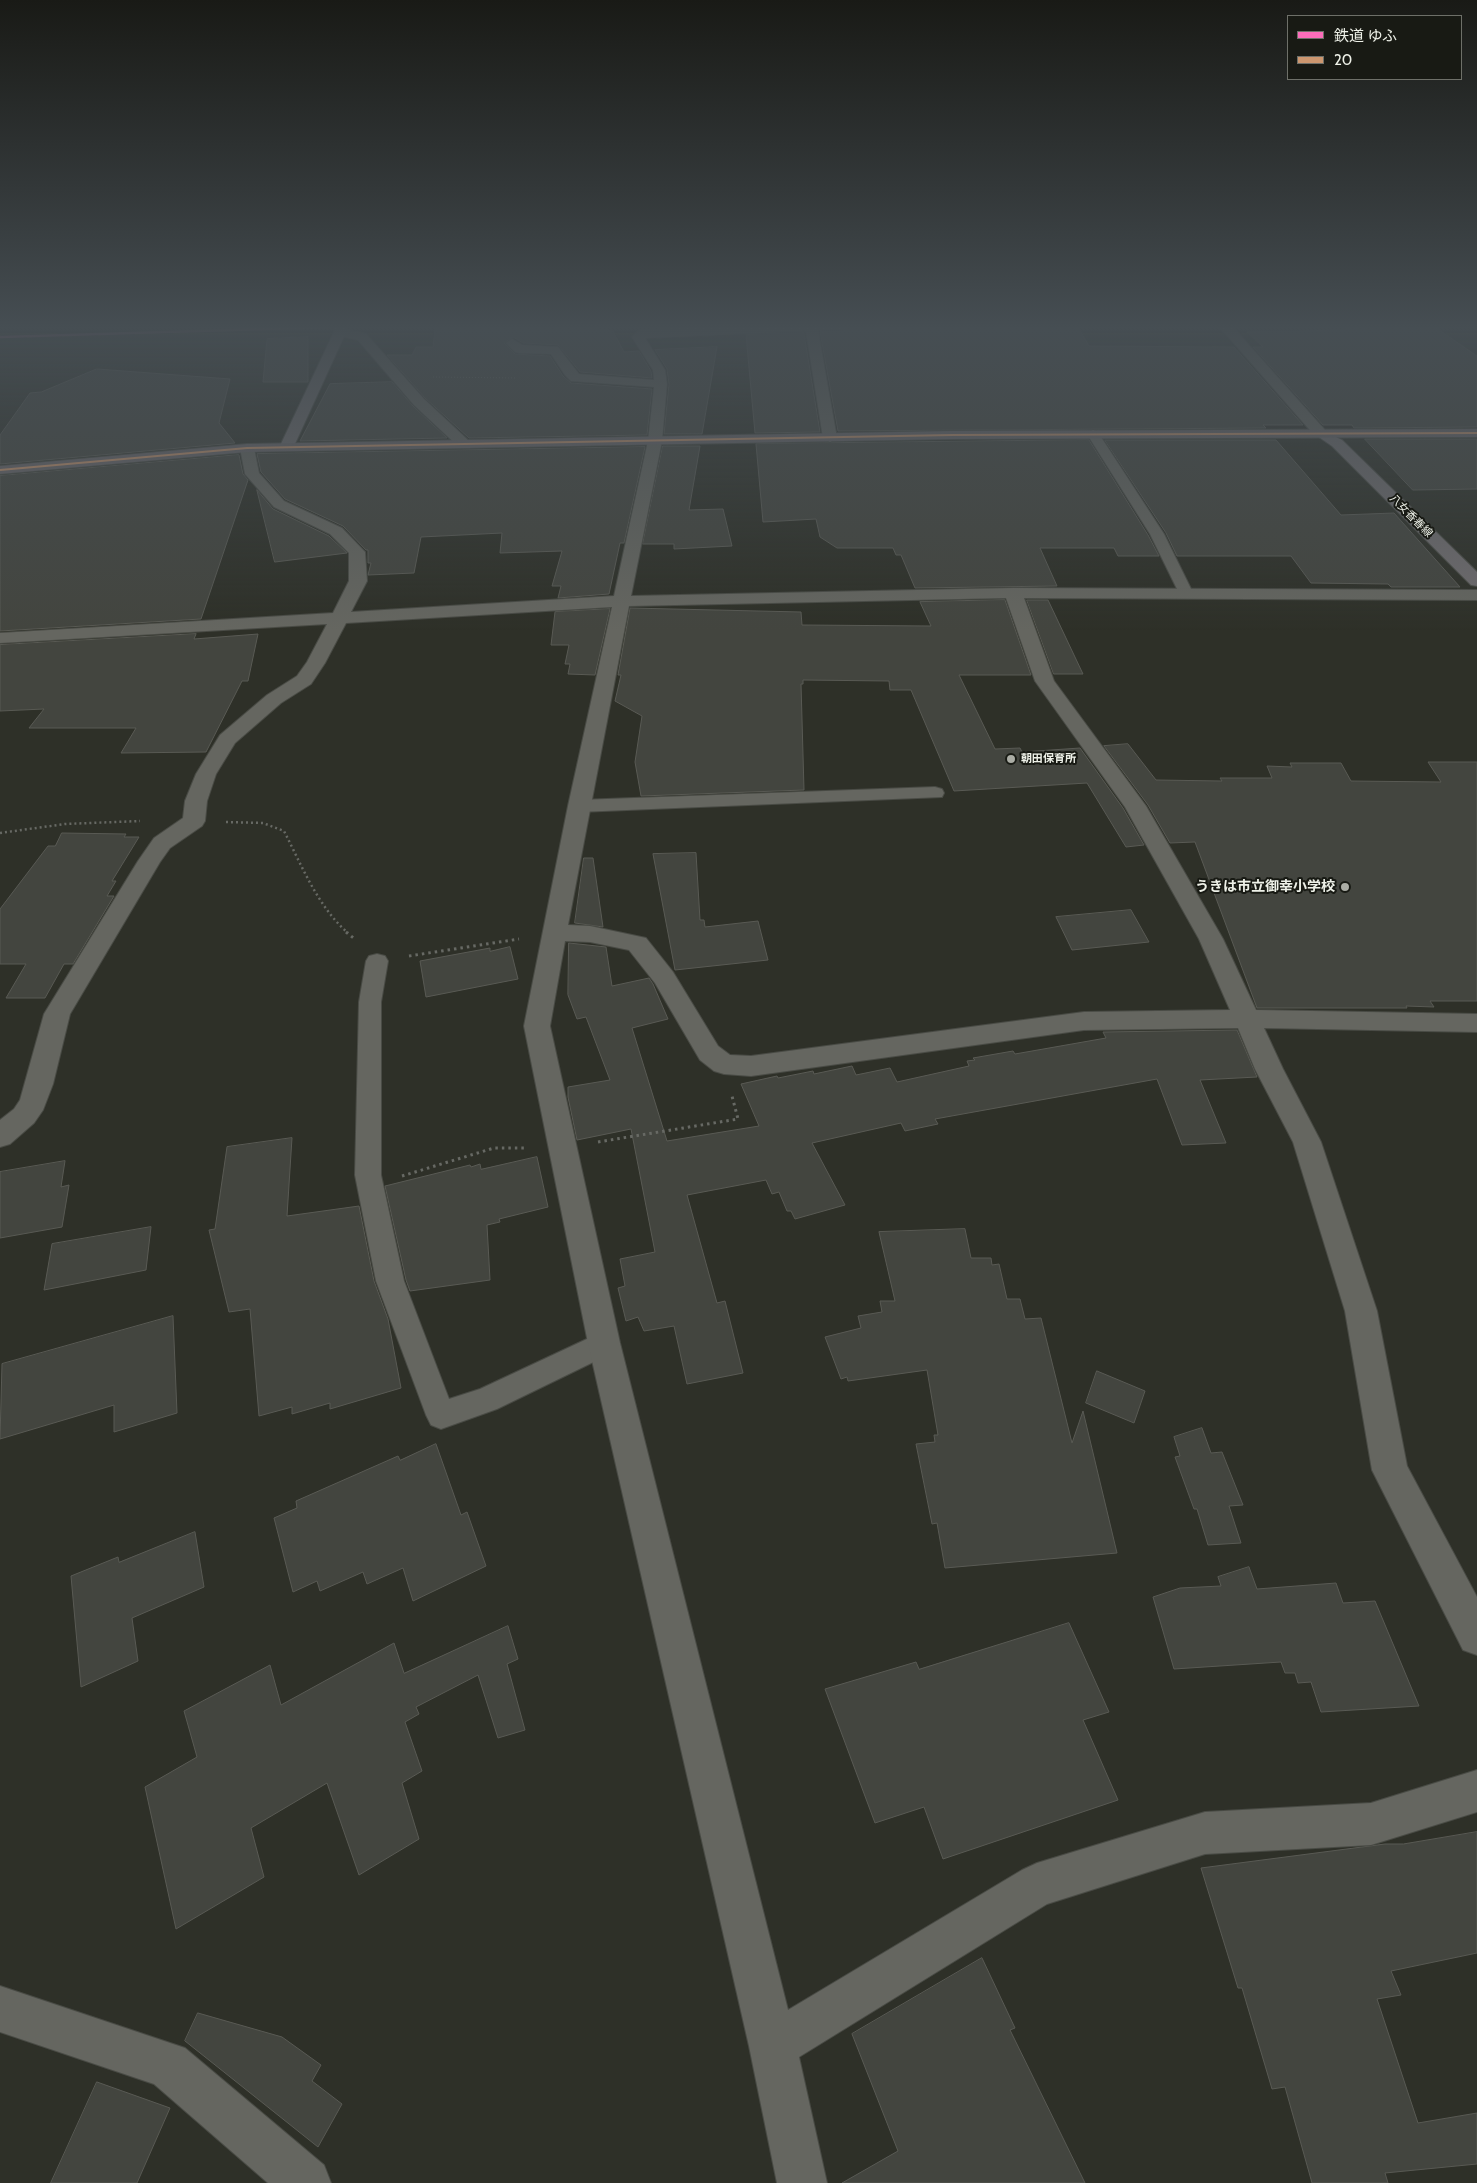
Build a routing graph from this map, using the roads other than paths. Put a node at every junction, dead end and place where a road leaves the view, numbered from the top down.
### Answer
1 (296, 427) edge
2 (446, 427) edge
3 (656, 427) edge
4 (828, 427) edge
5 (1315, 427) edge
6 (1320, 433) junction
7 (1477, 433) edge
8 (1093, 434) junction
9 (830, 438) junction
10 (655, 441) junction
11 (465, 445) junction
12 (287, 446) junction
13 (247, 448) junction
14 (0, 470) edge
15 (1477, 581) edge
16 (1013, 593) junction
17 (1186, 593) junction
18 (1477, 595) edge
19 (621, 601) junction
20 (339, 618) junction
21 (0, 638) edge
22 (935, 793) dead end
23 (579, 806) junction
24 (554, 934) junction
25 (378, 960) road end
26 (1247, 1019) junction
27 (1477, 1023) edge
28 (0, 1136) edge
29 (604, 1343) junction
30 (1477, 1636) edge
31 (1477, 1791) edge
32 (0, 2009) edge
33 (773, 2046) junction
34 (306, 2183) edge
35 (802, 2183) edge

1 - 12 main road
2 - 11 street
3 - 10 street
4 - 9 street
5 - 6 street
6 - 7 highway
6 - 8 highway
6 - 15 main road, 八女香春線
8 - 9 highway
8 - 17 lane
9 - 10 highway
10 - 11 highway
10 - 19 street
11 - 12 highway
12 - 13 highway
13 - 14 highway
13 - 20 street
16 - 17 street
16 - 19 street
16 - 26 street
17 - 18 street
19 - 20 street
19 - 23 street
20 - 21 street
20 - 28 street
22 - 23 lane
23 - 24 street
24 - 26 street
24 - 29 street
25 - 29 lane
26 - 27 street
26 - 30 street
29 - 33 street
31 - 33 street
32 - 34 street
33 - 35 street

